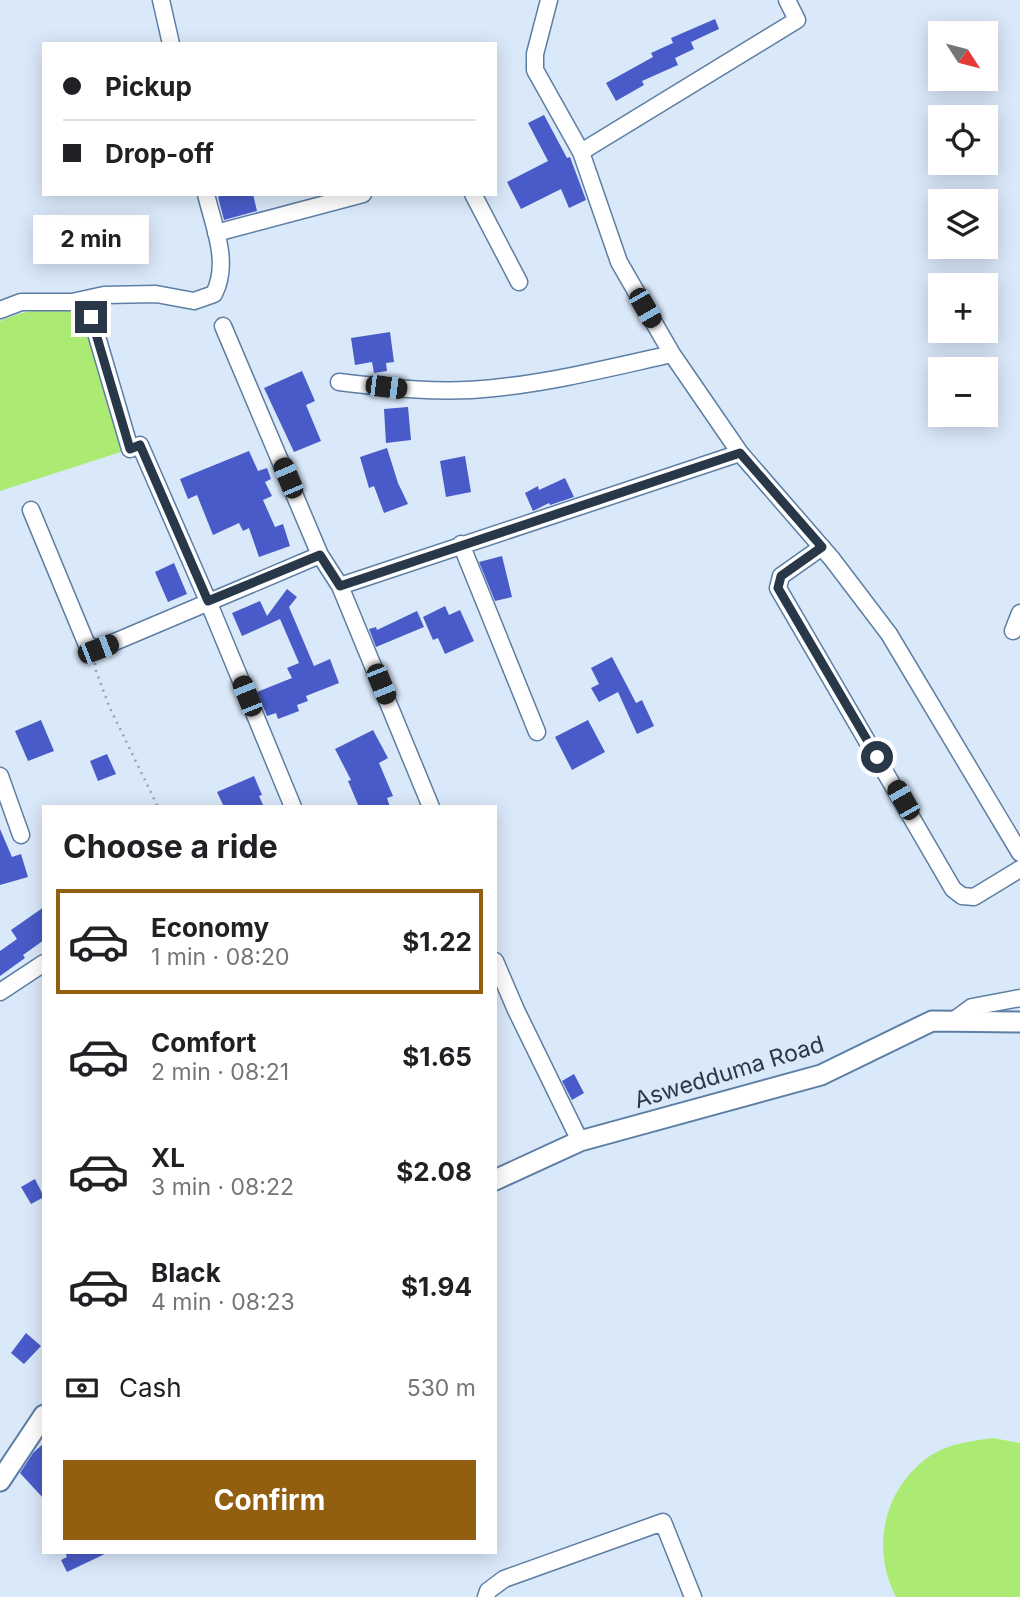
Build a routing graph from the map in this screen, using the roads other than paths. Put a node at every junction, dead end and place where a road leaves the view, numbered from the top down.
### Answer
1 (161, 0) edge
2 (549, 0) edge
3 (787, 0) edge
4 (171, 42) edge
5 (581, 152) junction
6 (207, 196) edge
7 (355, 196) edge
8 (474, 196) edge
9 (216, 233) junction
10 (519, 282) dead end
11 (86, 299) junction
12 (0, 310) edge
13 (223, 326) dead end
14 (672, 354) junction
15 (339, 382) dead end
16 (740, 453) junction
17 (32, 510) dead end
18 (461, 544) junction
19 (822, 547) junction
20 (320, 555) junction
21 (340, 586) junction
22 (208, 601) junction
23 (1020, 613) edge
24 (1013, 631) dead end
25 (537, 732) dead end
26 (0, 776) edge
27 (292, 805) edge
28 (430, 805) edge
29 (21, 835) dead end
30 (1020, 853) edge
31 (1020, 869) edge
32 (42, 964) edge
33 (497, 966) edge
34 (0, 992) edge
35 (1020, 998) edge
36 (953, 1021) junction
37 (1020, 1022) edge
38 (580, 1141) junction
39 (497, 1179) edge
40 (42, 1418) edge
41 (0, 1481) edge
42 (486, 1597) edge
43 (693, 1597) edge

1 - 4 street
2 - 5 street
3 - 5 street
5 - 14 street
6 - 9 street
7 - 9 street
8 - 10 street
9 - 11 street
11 - 12 street
11 - 22 street
13 - 20 street
14 - 15 street
14 - 16 street
16 - 18 street
16 - 19 street
17 - 22 street
18 - 21 street
18 - 25 street
19 - 30 street
19 - 31 street
20 - 21 street
20 - 22 street
21 - 28 street
22 - 27 street
23 - 24 street
26 - 29 street
32 - 34 street
33 - 38 street
35 - 36 street
36 - 37 street, Aswedduma Road
36 - 38 street, Aswedduma Road
38 - 39 street, Aswedduma Road
40 - 41 street
42 - 43 street

